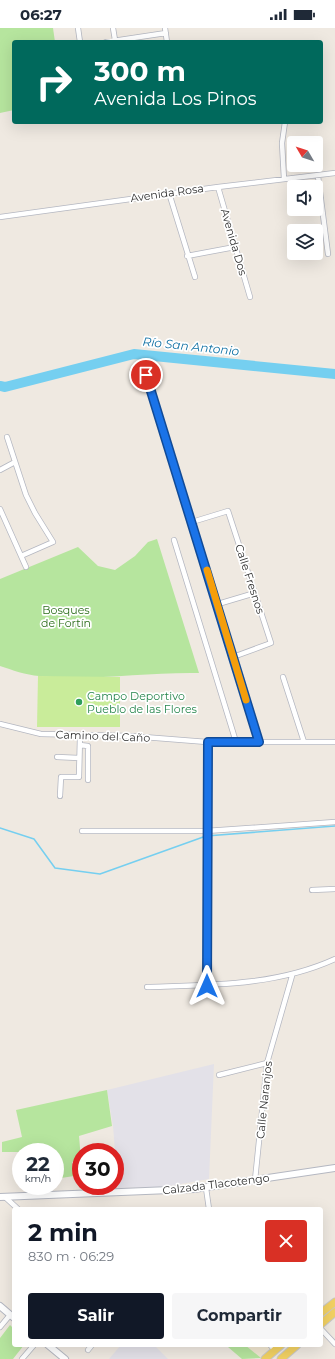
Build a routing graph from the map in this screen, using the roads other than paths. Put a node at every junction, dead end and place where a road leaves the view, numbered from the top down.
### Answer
1 (78, 28) edge
2 (113, 28) edge
3 (166, 30) edge
4 (80, 40) edge
5 (115, 40) joint
6 (167, 40) edge
7 (286, 124) edge
8 (335, 173) edge
9 (318, 176) junction
10 (284, 179) junction
11 (218, 187) junction
12 (169, 193) junction
13 (0, 217) edge
14 (235, 247) junction
15 (328, 254) dead end
16 (187, 256) junction
17 (195, 276) dead end
18 (250, 297) dead end
19 (146, 375) dead end
20 (7, 437) dead end
21 (15, 462) junction
22 (0, 470) edge
23 (0, 509) edge
24 (192, 522) junction
25 (174, 540) dead end
26 (21, 556) junction
27 (26, 567) dead end
28 (255, 593) junction
29 (218, 604) junction
30 (233, 656) junction
31 (283, 677) dead end
32 (0, 724) edge
33 (80, 736) junction
34 (208, 742) junction
35 (236, 742) junction
36 (259, 742) junction
37 (304, 742) junction
38 (335, 742) edge
39 (80, 745) junction
40 (57, 757) dead end
41 (79, 758) junction
42 (88, 780) dead end
43 (60, 796) dead end
44 (335, 822) edge
45 (82, 831) dead end
46 (206, 831) junction
47 (335, 889) edge
48 (312, 890) dead end
49 (335, 959) edge
50 (292, 976) junction
51 (207, 986) junction
52 (147, 987) dead end
53 (267, 1064) junction
54 (219, 1075) dead end
55 (335, 1168) edge
56 (256, 1180) junction
57 (206, 1188) junction
58 (3, 1197) edge
59 (16, 1207) edge
60 (209, 1207) edge
61 (335, 1302) edge
62 (0, 1306) edge
63 (323, 1311) edge
64 (335, 1312) edge
65 (12, 1317) edge
66 (323, 1322) edge
67 (0, 1327) edge
68 (323, 1331) edge
69 (335, 1344) edge
70 (32, 1347) edge
71 (50, 1347) edge
72 (90, 1347) edge
73 (276, 1347) edge
74 (295, 1347) edge
75 (88, 1350) dead end
76 (22, 1359) edge
77 (65, 1359) edge
78 (265, 1359) edge
79 (280, 1359) edge

1 - 4 street
2 - 5 street
3 - 5 street
3 - 6 street
7 - 10 street
8 - 9 street, Avenida Rosa
9 - 10 street, Avenida Rosa
9 - 15 street
10 - 11 street, Avenida Rosa
11 - 12 street, Avenida Rosa
11 - 14 street, Avenida Dos
12 - 13 street, Avenida Rosa
12 - 16 street
14 - 16 street
14 - 18 street, Avenida Dos
16 - 17 street
19 - 24 street
20 - 21 street
21 - 22 street
21 - 26 street
23 - 26 street
24 - 28 street, Calle Fresnos
24 - 29 street
25 - 35 street
26 - 27 street
28 - 29 street
28 - 30 street, Calle Fresnos
29 - 30 street
30 - 36 street
31 - 37 street
32 - 33 street, Camino del Caño
33 - 34 street, Camino del Caño
33 - 39 street
34 - 35 street, Camino del Caño
34 - 46 street
35 - 36 street, Camino del Caño
36 - 37 street, Camino del Caño
37 - 38 street, Camino del Caño
39 - 41 street
39 - 42 street
40 - 41 street
41 - 43 street
44 - 46 street
45 - 46 street
46 - 51 street
47 - 48 street
49 - 50 street
50 - 51 street
50 - 53 street, Calle Naranjos
51 - 52 street
53 - 54 street
53 - 56 street, Calle Naranjos
55 - 56 street, Calzada Tlacotengo
56 - 57 street, Calzada Tlacotengo
57 - 58 street, Calzada Tlacotengo
57 - 60 street
58 - 59 street
61 - 63 main road
62 - 65 street
64 - 66 main road
65 - 67 street
68 - 69 street
70 - 76 street
71 - 77 street
72 - 75 street
73 - 78 main road
74 - 79 main road

